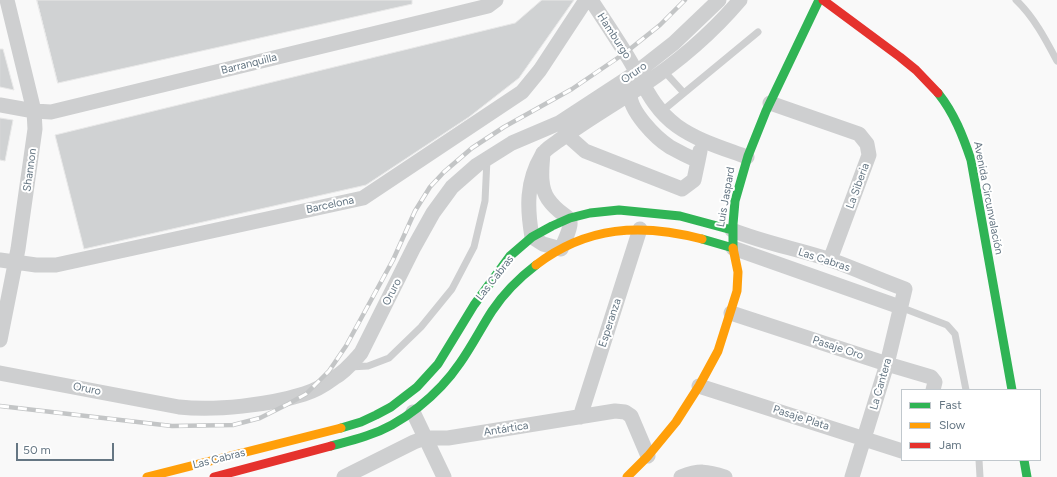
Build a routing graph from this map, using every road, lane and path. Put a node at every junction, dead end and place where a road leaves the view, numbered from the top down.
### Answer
1 (7, 0) edge
2 (496, 0) edge
3 (586, 0) edge
4 (591, 0) edge
5 (719, 0) edge
6 (740, 0) edge
7 (1016, 0) edge
8 (825, 1) edge
9 (758, 32) dead end
10 (1057, 61) edge
11 (663, 70) junction
12 (636, 84) junction
13 (684, 93) junction
14 (770, 103) junction
15 (0, 105) edge
16 (34, 111) junction
17 (661, 112) junction
18 (567, 135) junction
19 (703, 140) junction
20 (543, 153) junction
21 (747, 157) junction
22 (487, 159) junction
23 (698, 161) junction
24 (570, 218) junction
25 (640, 229) junction
26 (732, 230) junction
27 (532, 237) junction
28 (561, 248) junction
29 (733, 248) junction
30 (0, 260) edge
31 (830, 260) junction
32 (16, 262) junction
33 (905, 290) joint
34 (900, 307) junction
35 (731, 313) junction
36 (0, 340) edge
37 (887, 364) junction
38 (348, 367) junction
39 (0, 373) edge
40 (699, 386) junction
41 (933, 389) edge
42 (966, 389) edge
43 (1012, 389) edge
44 (413, 412) junction
45 (580, 417) junction
46 (425, 438) junction
47 (865, 438) junction
48 (901, 451) edge
49 (979, 461) edge
50 (1024, 461) edge
51 (645, 466) edge
52 (147, 477) edge
53 (214, 477) edge
54 (344, 477) edge
55 (444, 477) edge
56 (627, 477) edge
57 (681, 477) edge
58 (725, 477) edge
59 (852, 477) edge
60 (980, 477) edge
61 (1027, 477) edge

1 - 16 street, Shannon
2 - 16 street, Barranquilla
3 - 32 street, Barcelona
4 - 12 street, Hamburgo
5 - 12 street, Oruro
6 - 11 street, Oruro
7 - 10 lane
8 - 14 main road, Luis Jaspard
8 - 43 main road, Avenida Circunvalación
9 - 13 lane
11 - 12 street, Oruro
11 - 13 lane
12 - 17 street, Hamburgo
12 - 18 street
12 - 22 street, Oruro
12 - 23 street
13 - 17 lane
14 - 21 main road, Luis Jaspard
14 - 31 street, La Siberia
15 - 16 street, Barranquilla
16 - 32 street, Shannon
17 - 19 street, Hamburgo
18 - 20 street
18 - 23 street
19 - 21 street, Hamburgo
19 - 23 street
20 - 24 street
20 - 27 street
21 - 26 main road, Luis Jaspard
22 - 38 street, Oruro
22 - 38 lane
24 - 26 main road, Las Cabras
24 - 27 main road, Las Cabras
24 - 28 street
25 - 28 main road, Las Cabras
25 - 29 main road, Las Cabras
25 - 45 street, Esperanza
26 - 29 main road, Luis Jaspard
26 - 31 street, Las Cabras
27 - 28 street
27 - 52 main road, Las Cabras
28 - 44 main road, Las Cabras
29 - 34 street, Las Cabras
29 - 35 main road, Luis Jaspard
30 - 32 street, Barcelona
31 - 33 street, Las Cabras
32 - 36 street, Shannon
33 - 34 street, La Cantera
34 - 37 street, La Cantera
34 - 42 lane
35 - 37 street, Pasaje Oro
35 - 40 main road, Luis Jaspard
37 - 41 street, Pasaje Oro
37 - 47 street, La Cantera
38 - 39 street, Oruro
40 - 47 street, Pasaje Plata
40 - 51 main road, Luis Jaspard
44 - 46 street
44 - 53 main road, Las Cabras
45 - 46 street, Antártica
45 - 51 street, Antártica
46 - 54 street, Antártica
46 - 55 street
47 - 48 street, Pasaje Plata
47 - 59 street, La Cantera
49 - 60 lane
50 - 61 main road
51 - 56 main road, Luis Jaspard
57 - 58 street

